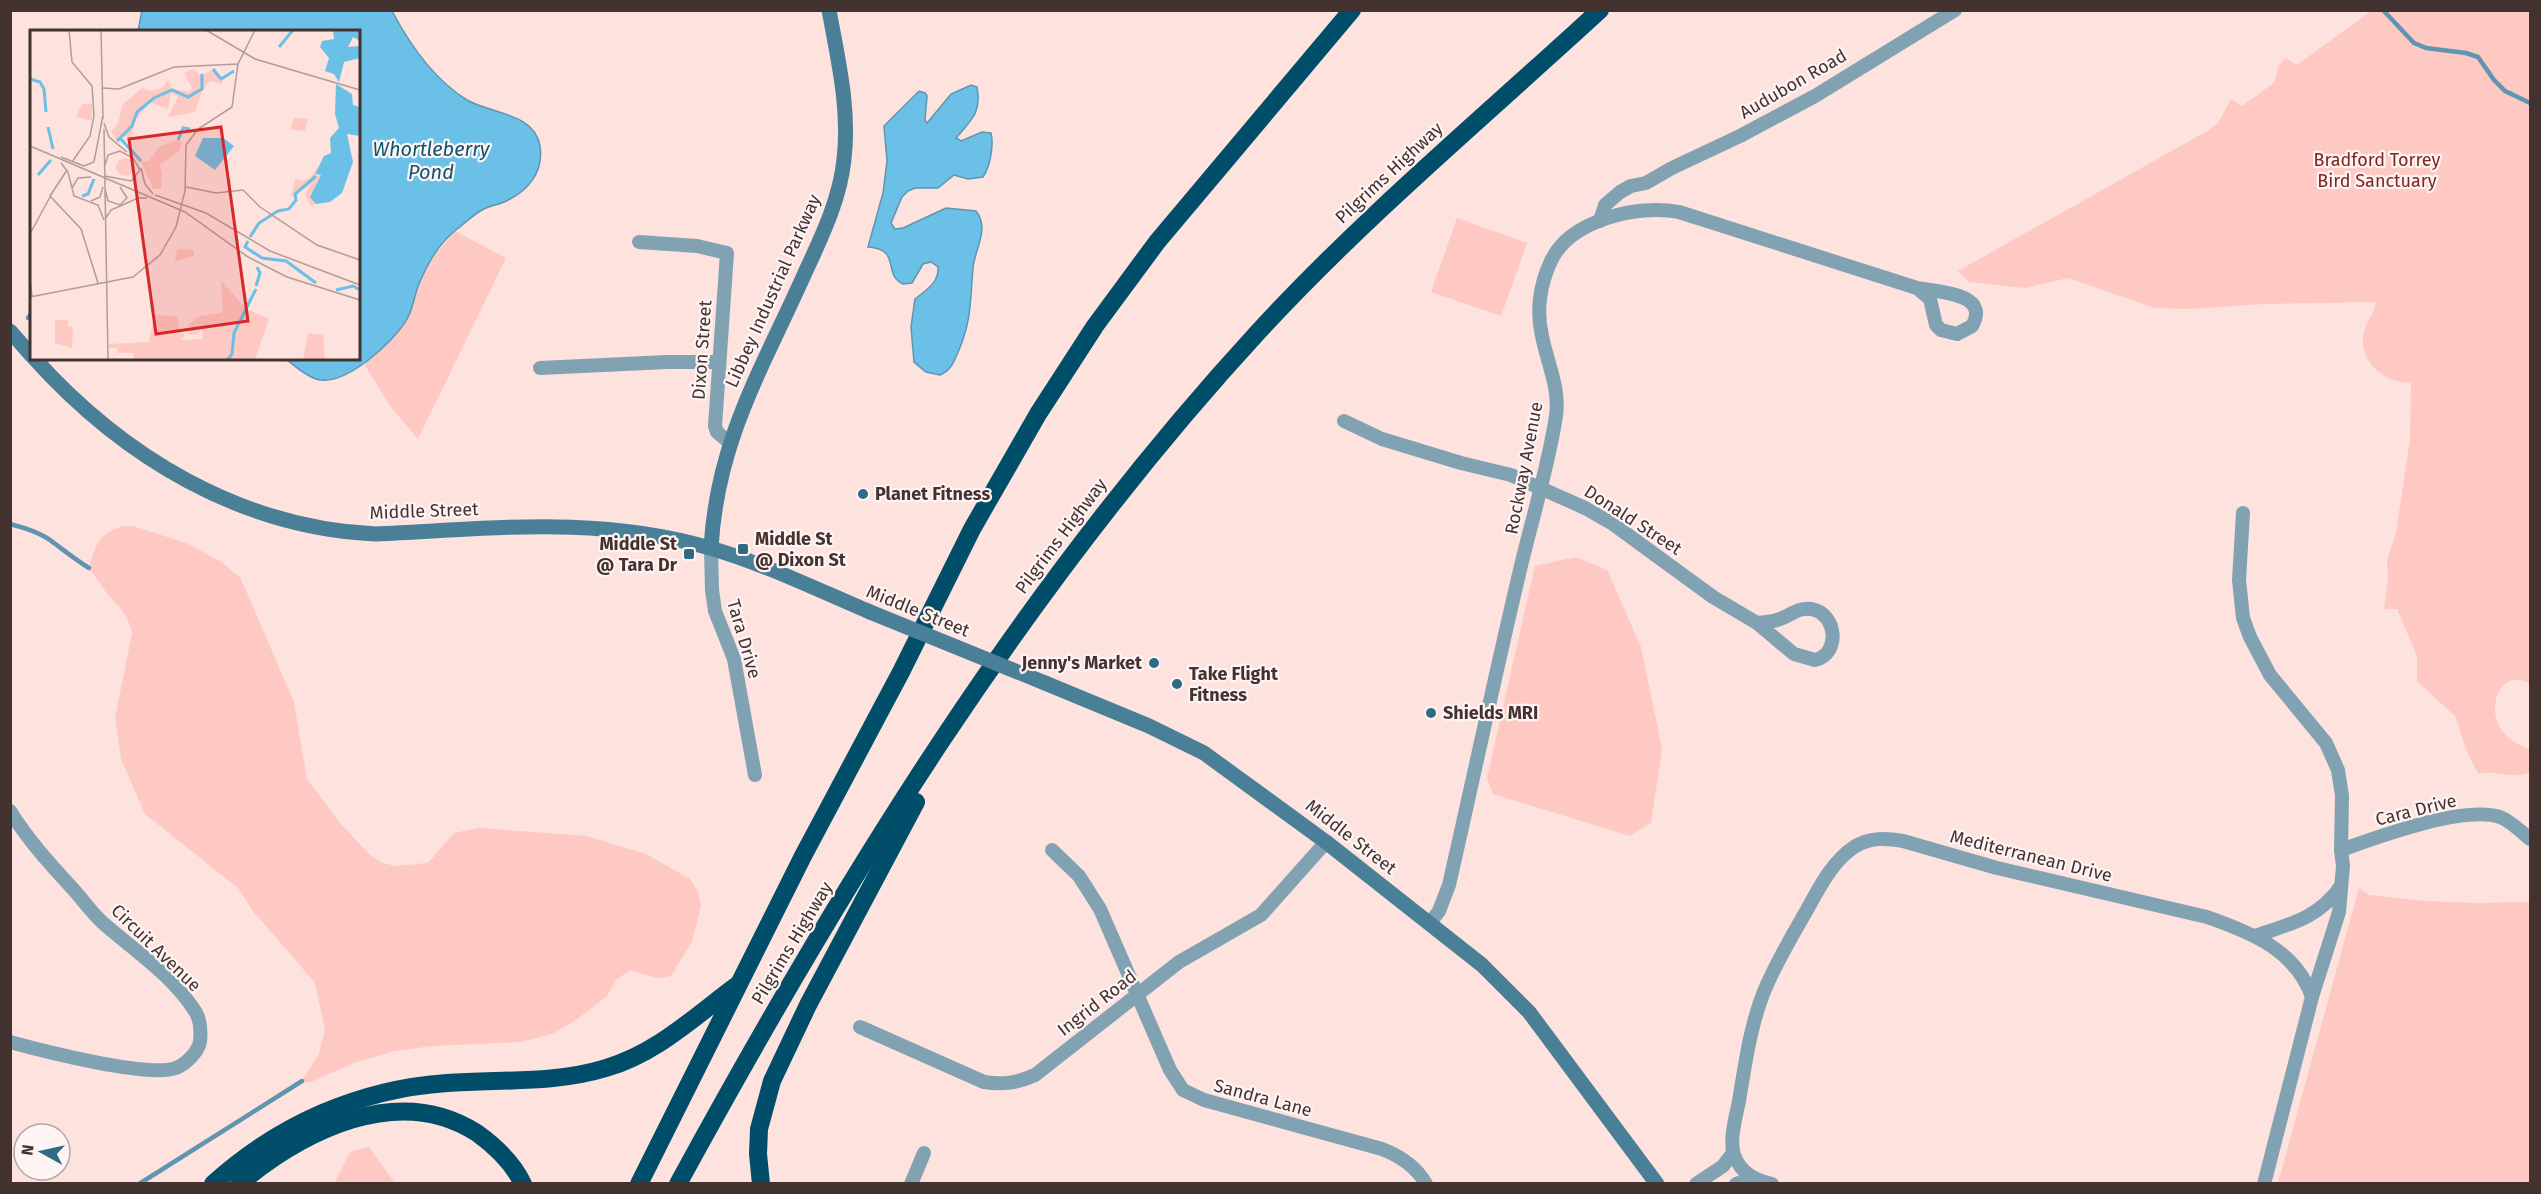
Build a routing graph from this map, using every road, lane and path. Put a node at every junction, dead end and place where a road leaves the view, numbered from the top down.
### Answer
1 (829, 10) edge
2 (1352, 10) edge
3 (1600, 10) edge
4 (1955, 10) edge
5 (1646, 183) junction
6 (1647, 210) junction
7 (1600, 221) junction
8 (639, 242) dead end
9 (1917, 288) dead end
10 (10, 332) edge
11 (30, 354) edge
12 (36, 360) edge
13 (718, 362) junction
14 (540, 368) dead end
15 (1344, 421) dead end
16 (730, 443) junction
17 (1541, 487) junction
18 (2243, 513) dead end
19 (711, 548) junction
20 (1757, 623) junction
21 (976, 691) junction
22 (755, 775) dead end
23 (10, 811) edge
24 (2530, 839) edge
25 (1326, 842) junction
26 (1052, 850) dead end
27 (2341, 850) junction
28 (2342, 886) junction
29 (1430, 923) junction
30 (2255, 936) junction
31 (740, 983) junction
32 (1138, 995) junction
33 (2312, 997) junction
34 (860, 1027) dead end
35 (10, 1042) edge
36 (1733, 1153) junction
37 (924, 1154) dead end
38 (1752, 1179) junction
39 (213, 1184) edge
40 (238, 1184) edge
41 (523, 1184) edge
42 (639, 1184) edge
43 (678, 1184) edge
44 (761, 1184) edge
45 (911, 1184) edge
46 (1426, 1184) edge
47 (1657, 1184) edge
48 (1696, 1184) edge
49 (1736, 1184) edge
50 (1772, 1184) edge
51 (2264, 1184) edge

1 - 16 main road, Libbey Industrial Parkway
2 - 31 highway, Pilgrims Highway
3 - 21 highway, Pilgrims Highway
4 - 5 street, Audubon Road
5 - 6 street
5 - 7 street, Audubon Road
6 - 7 street, Rockway Avenue
6 - 9 street, Rockway Avenue
7 - 17 street, Rockway Avenue
8 - 13 street, Dixon Street
10 - 11 main road, Middle Street
12 - 19 main road, Middle Street
13 - 14 street
13 - 16 street, Dixon Street
15 - 17 street, Donald Street
16 - 19 main road, Libbey Industrial Parkway
17 - 20 street, Donald Street
17 - 29 street, Rockway Avenue
18 - 27 street
19 - 22 street, Tara Drive
19 - 25 main road, Middle Street, bridge
20 - 20 street, Donald Street
21 - 43 highway, Pilgrims Highway
21 - 44 highway
23 - 35 street, Circuit Avenue
24 - 27 street, Cara Drive
25 - 29 main road, Middle Street
25 - 32 street, Ingrid Road
26 - 32 street, Sandra Lane
27 - 28 street
28 - 30 street
28 - 33 street
29 - 47 main road, Middle Street
30 - 33 street, Mediterranean Drive
30 - 36 street, Mediterranean Drive
31 - 39 highway
31 - 42 highway, Pilgrims Highway
32 - 34 street, Ingrid Road
32 - 46 street, Sandra Lane
33 - 51 street
36 - 38 street
36 - 48 street
37 - 45 street
38 - 49 street
38 - 50 street
40 - 41 highway

